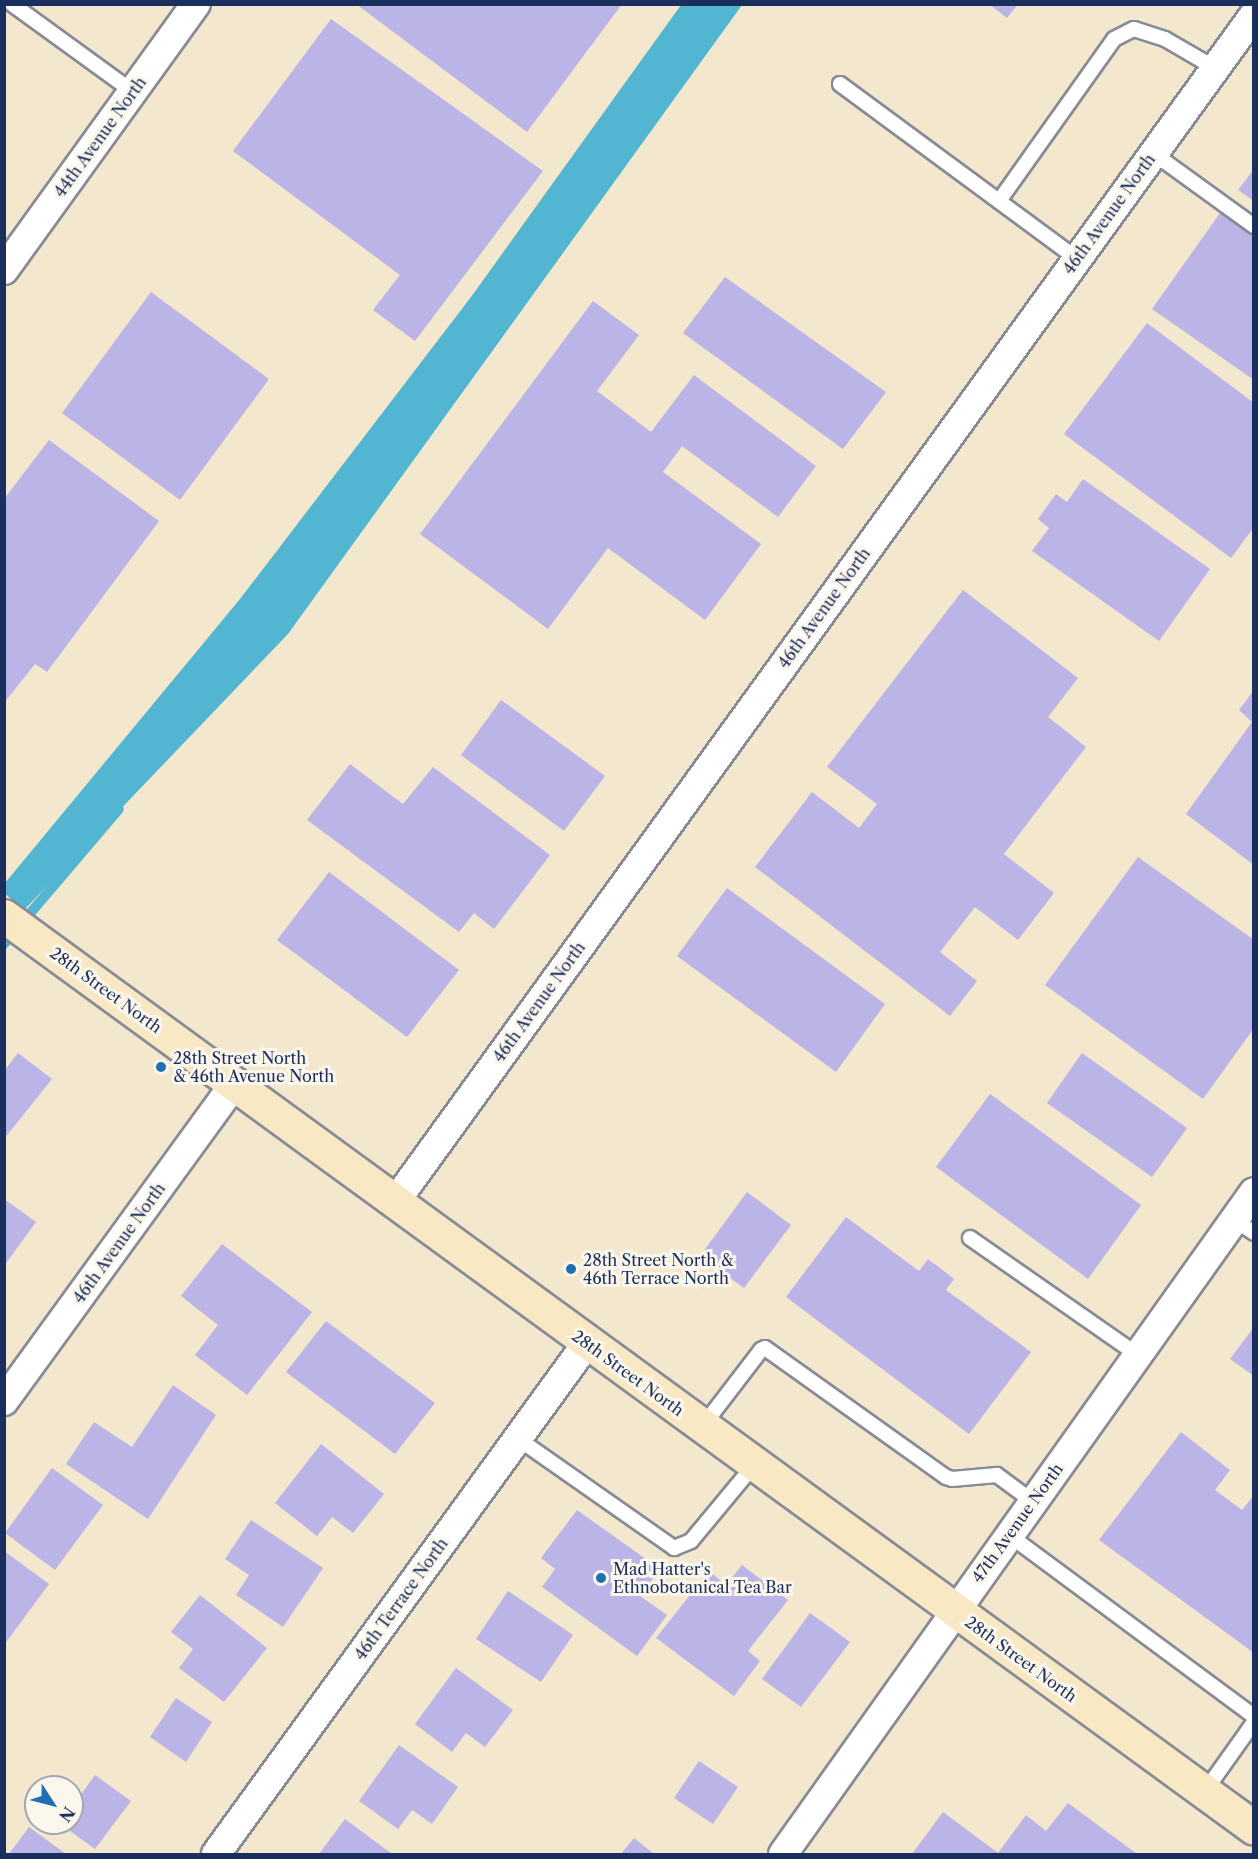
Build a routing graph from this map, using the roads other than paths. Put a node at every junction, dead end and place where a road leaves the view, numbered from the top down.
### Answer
1 (12, 4) edge
2 (196, 4) edge
3 (1254, 15) edge
4 (1215, 68) junction
5 (840, 84) dead end
6 (133, 92) junction
7 (1153, 153) junction
8 (999, 201) junction
9 (1254, 225) edge
10 (1077, 259) junction
11 (4, 270) edge
12 (4, 916) edge
13 (234, 1084) junction
14 (1254, 1192) edge
15 (395, 1202) junction
16 (1244, 1226) edge
17 (970, 1238) dead end
18 (587, 1343) junction
19 (1138, 1354) junction
20 (4, 1401) edge
21 (702, 1427) junction
22 (518, 1438) junction
23 (754, 1465) junction
24 (1032, 1502) junction
25 (1009, 1535) junction
26 (954, 1611) junction
27 (1254, 1716) edge
28 (1254, 1722) edge
29 (1205, 1791) junction
30 (1254, 1828) edge
31 (216, 1854) edge
32 (783, 1854) edge

1 - 6 lane
2 - 6 street, 44th Avenue North
3 - 4 street, 46th Avenue North
4 - 7 street, 46th Avenue North
4 - 8 lane
5 - 8 lane
6 - 11 street, 44th Avenue North
7 - 9 lane
7 - 10 street, 46th Avenue North
8 - 10 lane
10 - 15 street, 46th Avenue North
12 - 13 street, 28th Street North
13 - 15 street, 28th Street North
13 - 20 street, 46th Avenue North
14 - 16 street, 47th Avenue North
15 - 18 street, 28th Street North
16 - 19 street, 47th Avenue North
17 - 19 lane
18 - 21 street, 28th Street North
18 - 22 street, 46th Terrace North
19 - 24 street, 47th Avenue North
21 - 23 street, 28th Street North
21 - 24 lane
22 - 23 lane
22 - 31 street, 46th Terrace North
23 - 26 street, 28th Street North
24 - 25 street, 47th Avenue North
25 - 26 street, 47th Avenue North
25 - 27 lane
26 - 29 street, 28th Street North
26 - 32 street, 47th Avenue North
28 - 29 lane
29 - 30 street, 28th Street North

